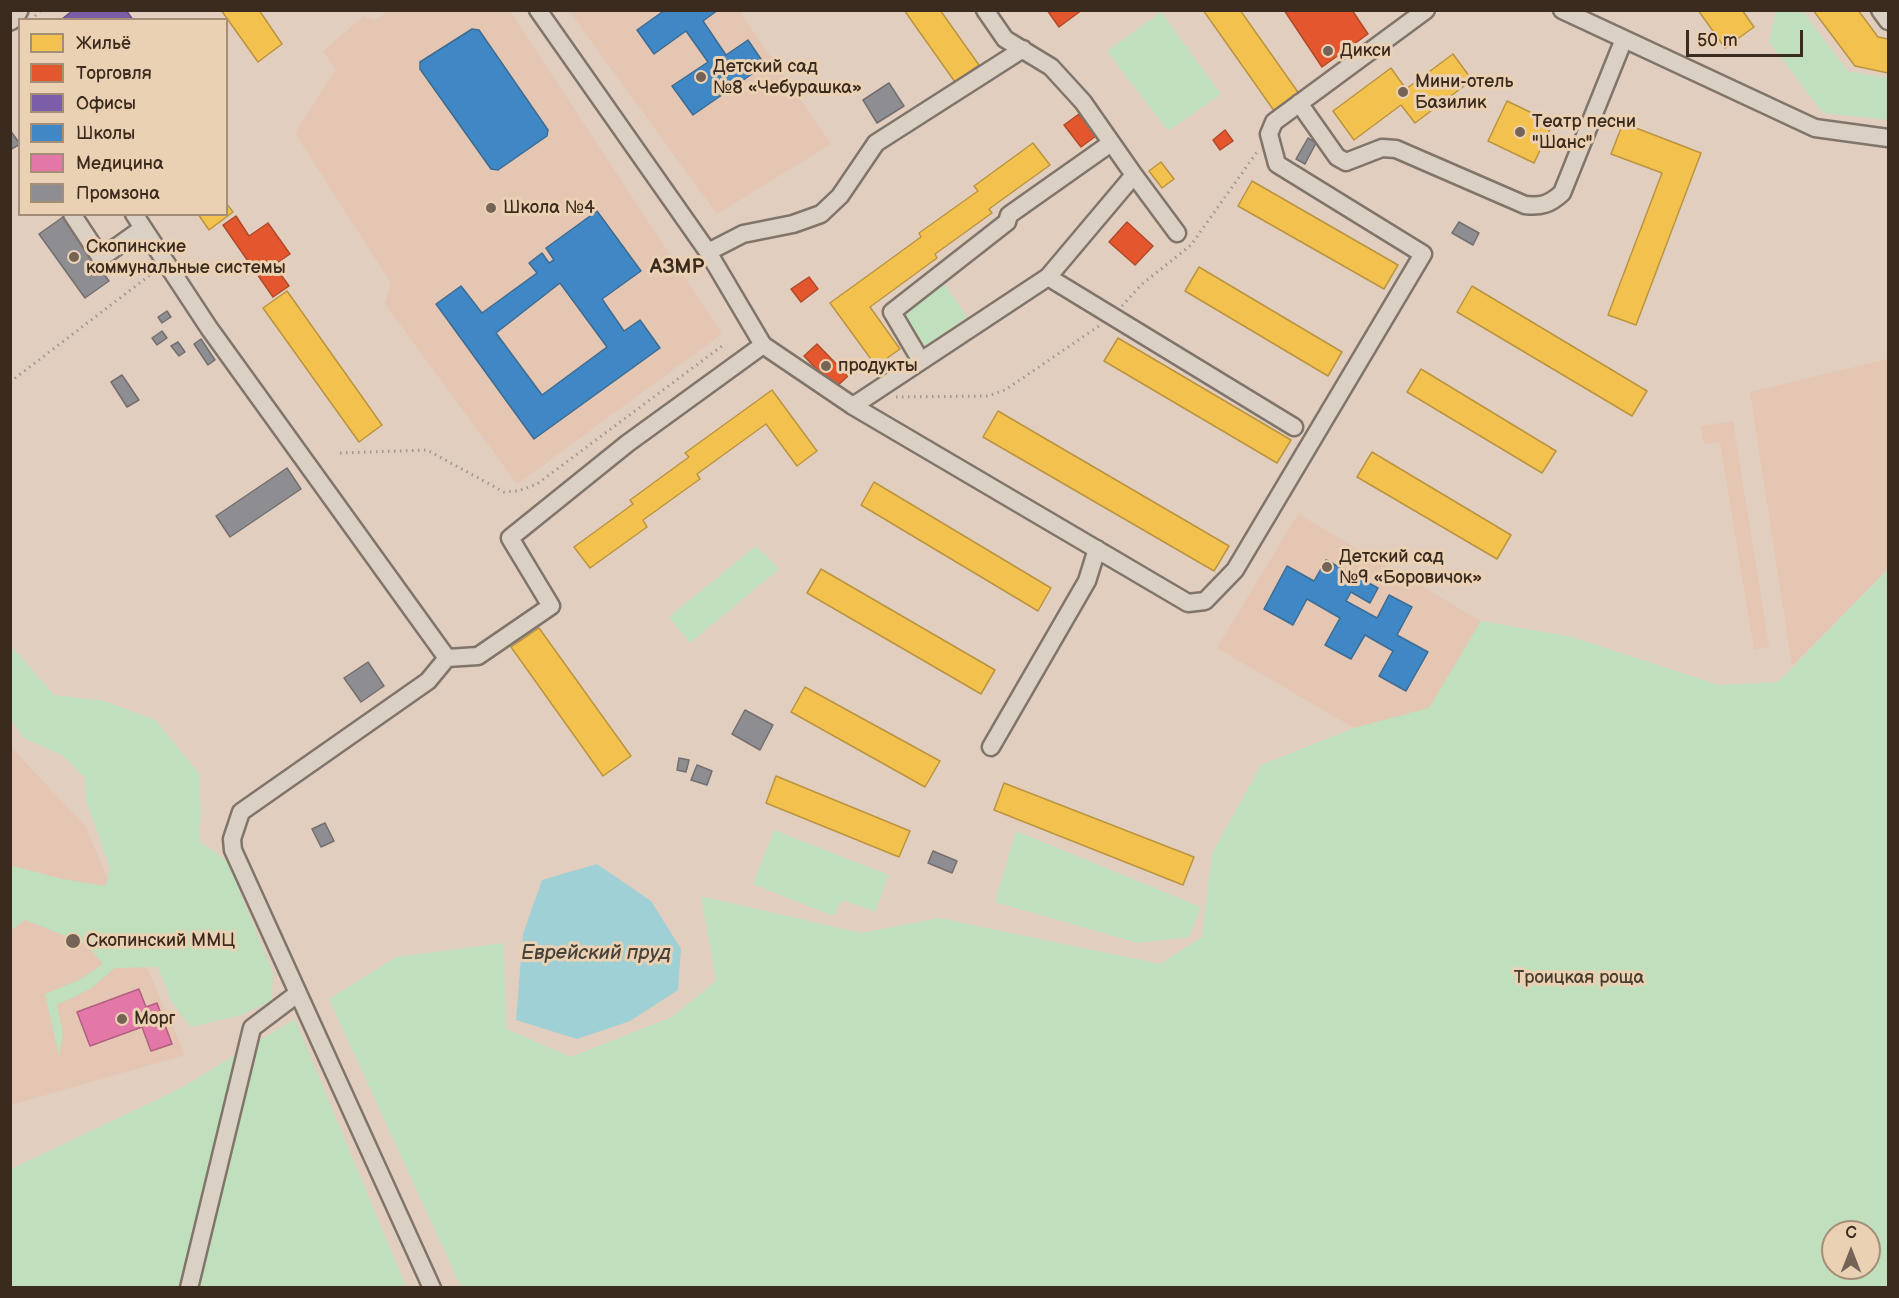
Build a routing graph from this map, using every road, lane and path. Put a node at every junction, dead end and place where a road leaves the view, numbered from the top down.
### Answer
1 (41, 10) edge
2 (559, 10) edge
3 (985, 10) edge
4 (1426, 10) edge
5 (1562, 10) edge
6 (1880, 10) edge
7 (19, 17) edge
8 (543, 17) edge
9 (1888, 21) edge
10 (1624, 39) junction
11 (1023, 49) junction
12 (1299, 104) junction
13 (1269, 134) junction
14 (1888, 138) edge
15 (1111, 143) junction
16 (1134, 175) junction
17 (73, 216) edge
18 (139, 221) edge
19 (1177, 233) dead end
20 (708, 252) junction
21 (166, 263) junction
22 (1048, 277) junction
23 (1113, 317) junction
24 (763, 345) junction
25 (722, 346) dead end
26 (921, 361) junction
27 (10, 382) edge
28 (860, 401) junction
29 (1294, 427) dead end
30 (340, 453) dead end
31 (1097, 549) junction
32 (447, 658) junction
33 (991, 747) dead end
34 (297, 994) junction
35 (189, 1287) edge
36 (432, 1287) edge

1 - 7 path
2 - 8 street
3 - 11 street
4 - 12 street
5 - 10 street
6 - 9 street
8 - 20 street
10 - 12 street
10 - 14 street
11 - 15 street
11 - 20 street
12 - 13 street
13 - 23 path
13 - 31 street
15 - 16 street
15 - 26 street
16 - 19 street
16 - 22 street
17 - 18 street
18 - 21 street
20 - 24 street
21 - 27 path
21 - 32 street
22 - 23 street
22 - 26 street
23 - 28 path
23 - 29 street
24 - 28 street
24 - 32 street
25 - 30 path
26 - 28 street
28 - 31 street
31 - 33 street
32 - 34 street
34 - 35 street
34 - 36 street

